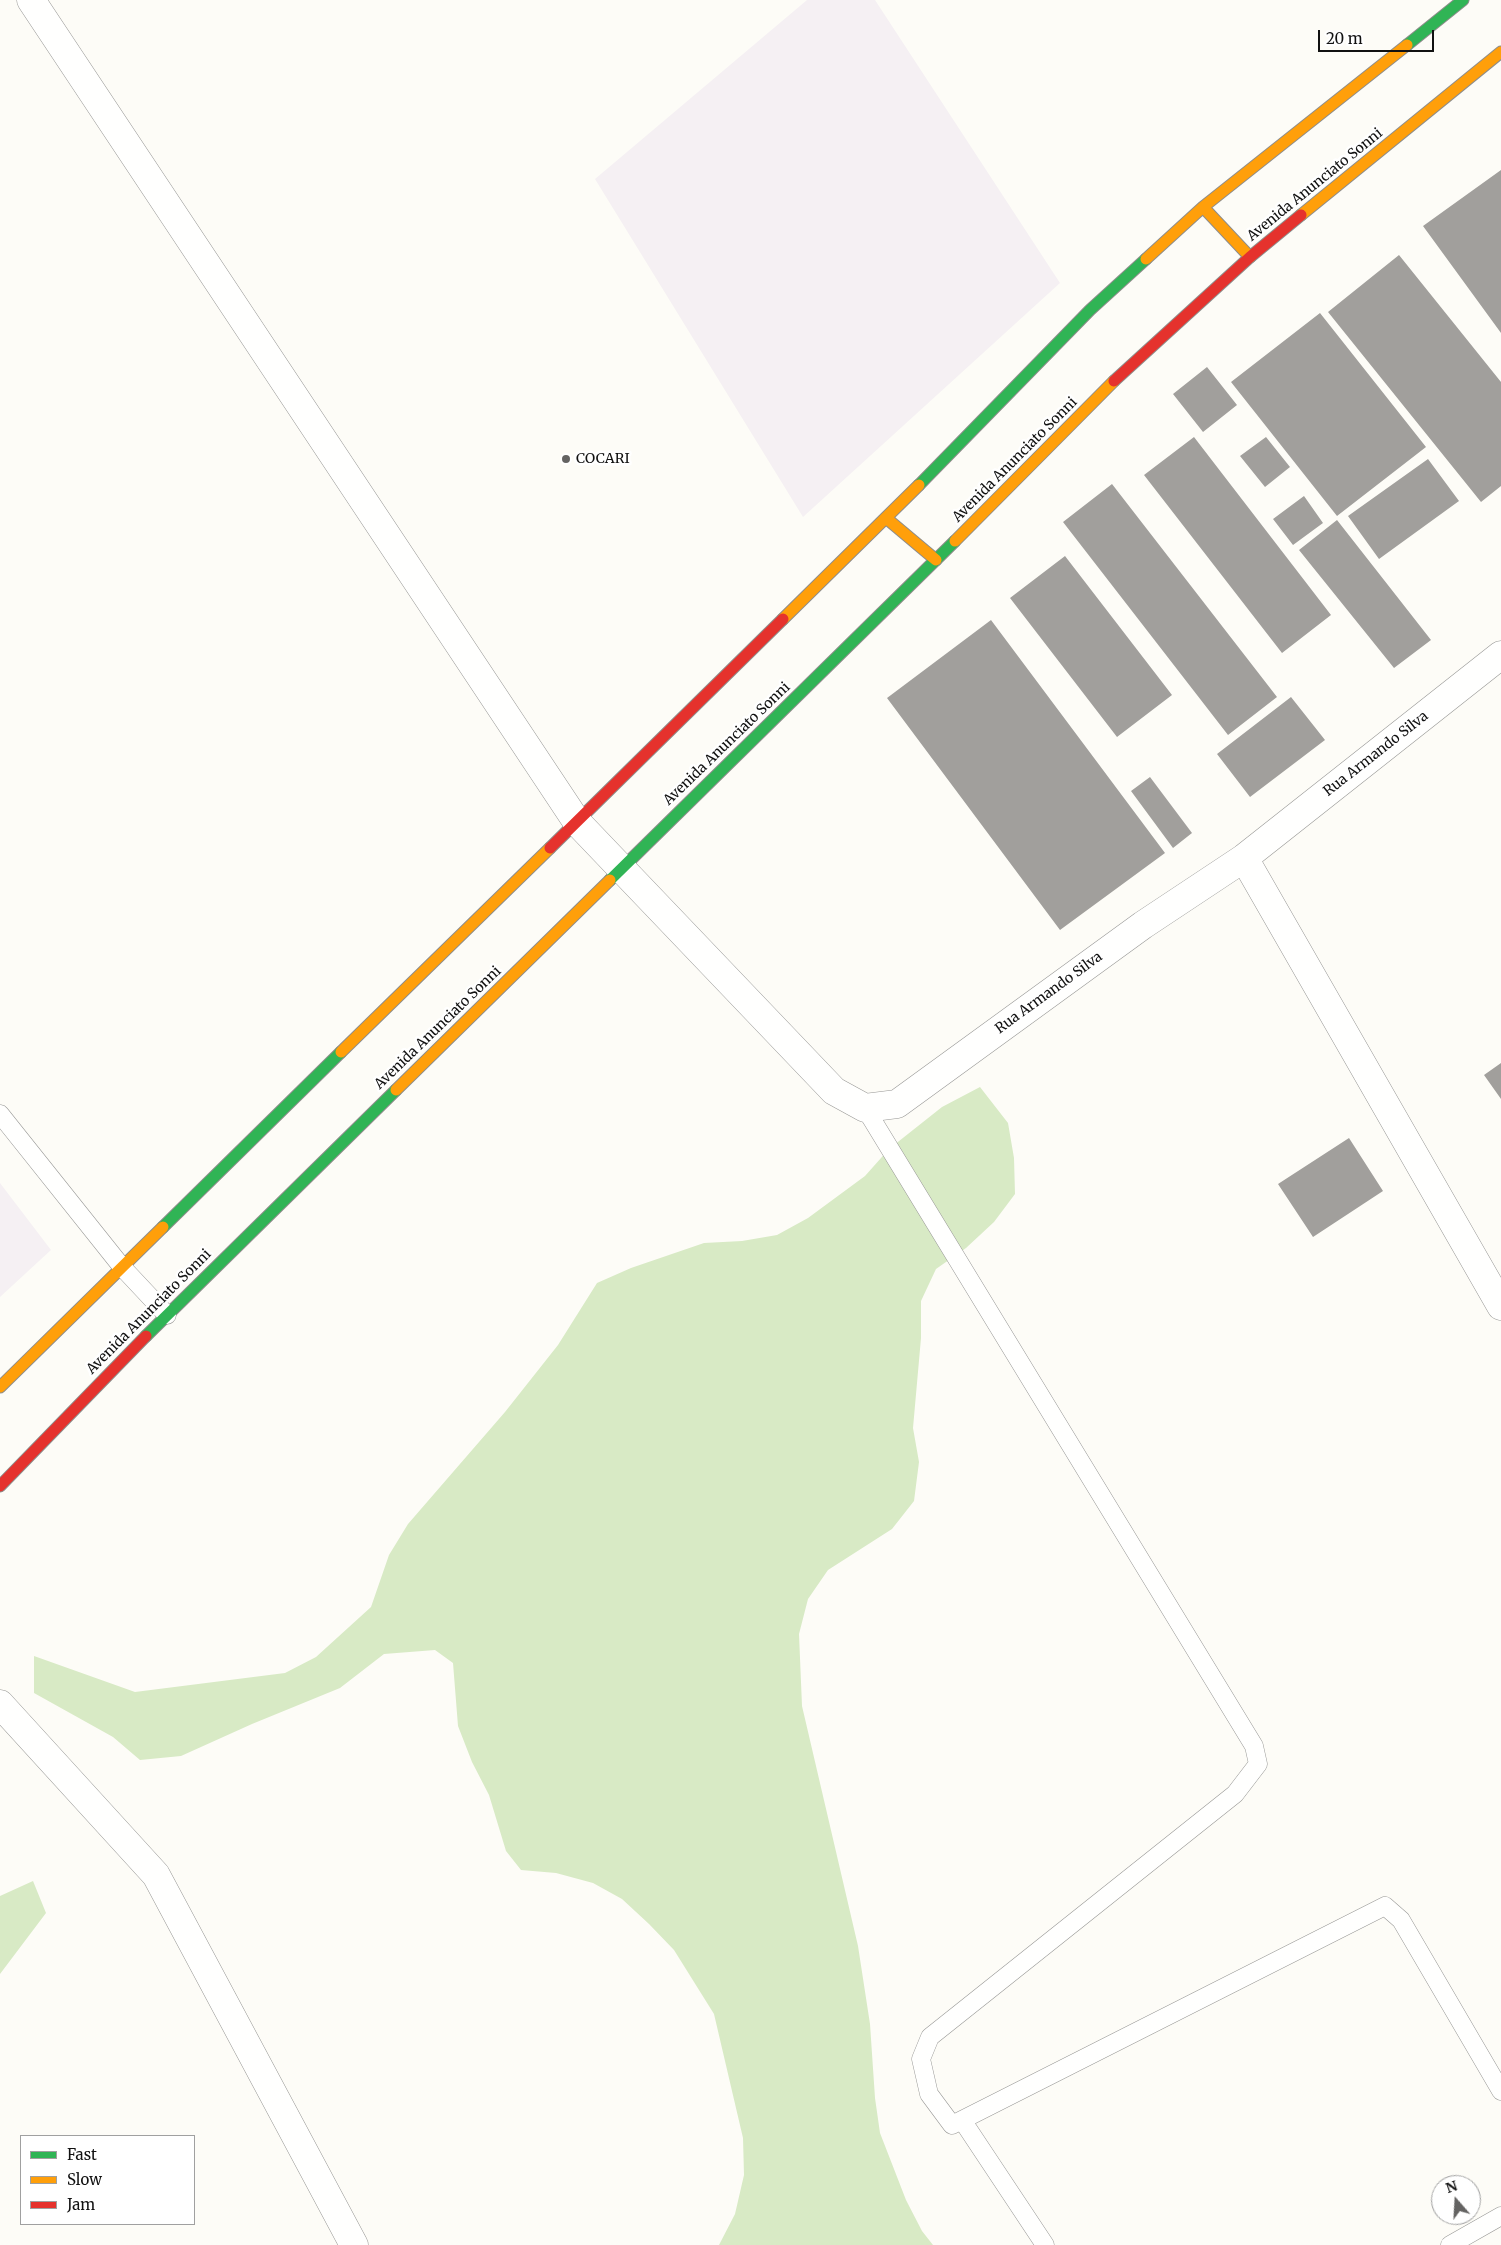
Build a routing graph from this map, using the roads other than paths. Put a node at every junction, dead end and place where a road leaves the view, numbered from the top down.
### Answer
1 (31, 0) edge
2 (1463, 0) edge
3 (1501, 52) edge
4 (1203, 207) junction
5 (1250, 257) junction
6 (886, 518) junction
7 (936, 560) junction
8 (1501, 655) edge
9 (577, 822) junction
10 (1244, 858) junction
11 (621, 868) junction
12 (865, 1108) junction
13 (0, 1114) edge
14 (122, 1267) junction
15 (1501, 1306) edge
16 (167, 1315) junction
17 (0, 1387) edge
18 (0, 1486) edge
19 (0, 1704) edge
20 (1501, 2091) edge
21 (962, 2120) junction
22 (1501, 2216) edge
23 (354, 2245) edge
24 (1045, 2245) edge
25 (1450, 2245) edge

1 - 9 street
2 - 4 street
3 - 5 street, Avenida Anunciato Sonni
4 - 5 street
4 - 6 street
5 - 7 street, Avenida Anunciato Sonni
6 - 7 street
6 - 9 street
7 - 11 street, Avenida Anunciato Sonni
8 - 10 street, Rua Armando Silva
9 - 11 street
9 - 14 street
10 - 12 street, Rua Armando Silva
10 - 15 street
11 - 12 street
11 - 16 street, Avenida Anunciato Sonni
12 - 21 lane
13 - 14 lane
14 - 16 lane
14 - 17 street
16 - 18 street, Avenida Anunciato Sonni
19 - 23 street
20 - 21 lane
21 - 24 lane
22 - 25 lane

